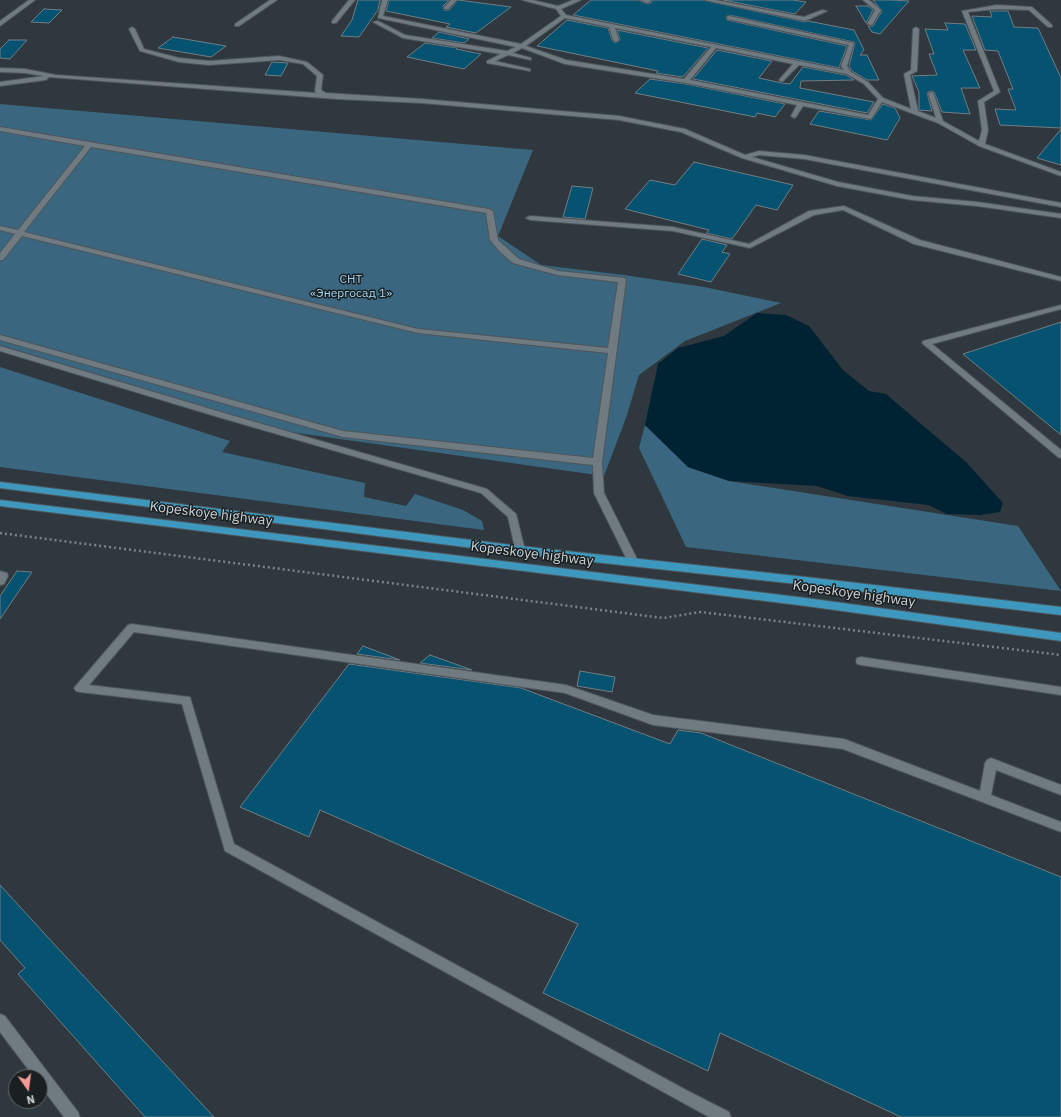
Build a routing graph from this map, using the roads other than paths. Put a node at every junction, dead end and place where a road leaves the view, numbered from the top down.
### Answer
1 (32, 0) edge
2 (274, 0) edge
3 (352, 0) edge
4 (385, 0) edge
5 (454, 0) edge
6 (525, 0) edge
7 (578, 0) edge
8 (642, 0) edge
9 (707, 0) edge
10 (866, 0) edge
11 (648, 1) dead end
12 (446, 8) dead end
13 (558, 8) junction
14 (824, 11) dead end
15 (564, 16) junction
16 (729, 18) dead end
17 (334, 22) dead end
18 (376, 22) dead end
19 (0, 24) edge
20 (870, 24) dead end
21 (237, 25) dead end
22 (612, 26) junction
23 (1050, 26) dead end
24 (132, 29) dead end
25 (916, 29) dead end
26 (616, 40) dead end
27 (522, 46) junction
28 (714, 47) junction
29 (508, 53) junction
30 (529, 59) dead end
31 (797, 64) junction
32 (0, 70) edge
33 (528, 70) dead end
34 (849, 73) junction
35 (56, 77) junction
36 (782, 80) dead end
37 (686, 81) junction
38 (0, 84) edge
39 (931, 93) dead end
40 (324, 95) junction
41 (881, 100) junction
42 (801, 104) junction
43 (915, 111) junction
44 (794, 116) dead end
45 (940, 122) junction
46 (0, 129) edge
47 (89, 145) junction
48 (981, 146) junction
49 (744, 158) junction
50 (1061, 174) edge
51 (1061, 205) edge
52 (1061, 216) edge
53 (530, 218) dead end
54 (0, 228) edge
55 (20, 233) junction
56 (0, 258) edge
57 (1061, 279) edge
58 (1061, 307) edge
59 (0, 337) edge
60 (0, 348) edge
61 (612, 351) junction
62 (1061, 455) edge
63 (597, 462) junction
64 (0, 485) edge
65 (0, 503) edge
66 (520, 550) junction
67 (634, 563) junction
68 (0, 575) edge
69 (0, 581) edge
70 (1061, 611) edge
71 (1061, 637) edge
72 (861, 661) dead end
73 (1061, 691) edge
74 (1061, 790) edge
75 (985, 798) junction
76 (1061, 827) edge
77 (0, 1021) edge
78 (73, 1117) edge
79 (724, 1117) edge

1 - 19 street
2 - 21 street
3 - 17 street
4 - 27 street
5 - 12 street
6 - 13 street
7 - 13 street
8 - 11 street
9 - 14 street
10 - 20 street
13 - 15 street
15 - 22 street
15 - 27 street
16 - 34 street
18 - 29 street
22 - 26 street
22 - 28 street
23 - 48 street
24 - 40 street
25 - 43 street
27 - 29 street
27 - 37 street
28 - 31 street
28 - 37 street
29 - 30 street
29 - 33 street
31 - 34 street
31 - 36 street
32 - 35 street
34 - 41 street
35 - 38 street
35 - 40 street
37 - 42 street
39 - 45 street
40 - 49 street
41 - 42 street
41 - 43 street
42 - 44 street
43 - 45 street
45 - 48 street
46 - 47 street
47 - 55 street
47 - 61 street
48 - 50 street
49 - 51 street
49 - 52 street
53 - 57 street
54 - 55 street
55 - 56 street
55 - 61 street
58 - 62 street
59 - 63 street
60 - 66 street, Kopeskoye highway
61 - 63 street
63 - 67 street
64 - 66 main road, Kopeskoye highway
65 - 71 main road, Kopeskoye highway
66 - 67 main road, Kopeskoye highway
67 - 70 main road, Kopeskoye highway
68 - 69 street
72 - 73 street
74 - 75 street
75 - 76 street
75 - 79 street
77 - 78 street

